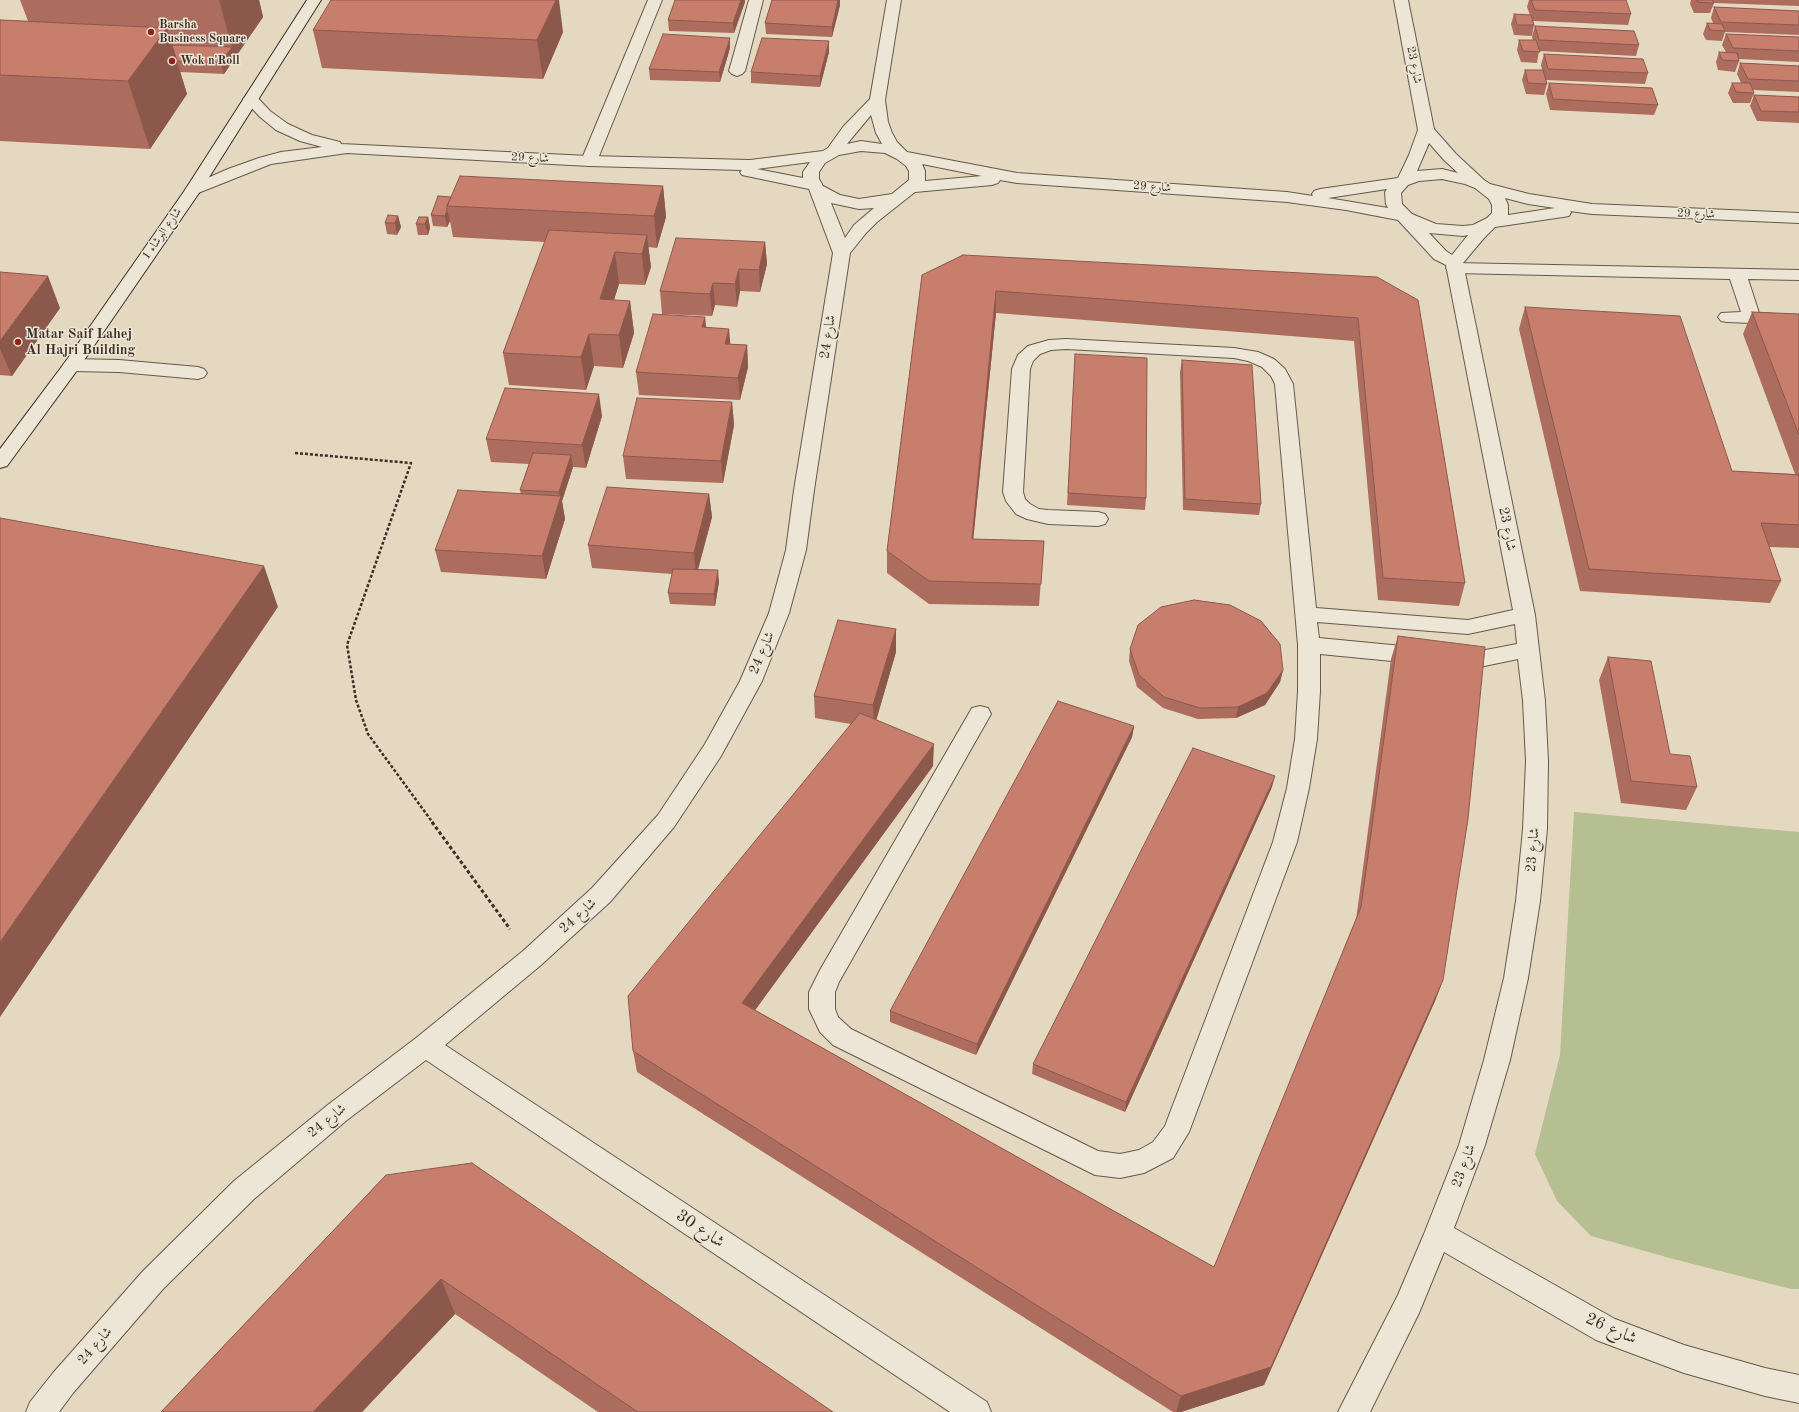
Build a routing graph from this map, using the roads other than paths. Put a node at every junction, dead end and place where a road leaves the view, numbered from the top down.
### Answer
1 (314, 0) edge
2 (655, 0) edge
3 (756, 0) edge
4 (894, 0) edge
5 (1401, 0) edge
6 (737, 71) dead end
7 (251, 99) junction
8 (877, 100) junction
9 (1426, 130) junction
10 (347, 148) junction
11 (830, 153) junction
12 (902, 155) junction
13 (589, 161) junction
14 (713, 164) junction
15 (1017, 178) junction
16 (1404, 181) junction
17 (1484, 186) junction
18 (815, 187) junction
19 (911, 188) junction
20 (193, 190) junction
21 (1286, 197) junction
22 (897, 198) junction
23 (1592, 209) junction
24 (1406, 217) junction
25 (1799, 218) edge
26 (1491, 224) junction
27 (842, 253) junction
28 (1455, 266) junction
29 (1737, 273) junction
30 (1799, 275) edge
31 (1727, 317) dead end
32 (1751, 318) junction
33 (1791, 319) edge
34 (72, 365) junction
35 (198, 373) dead end
36 (0, 462) edge
37 (1098, 519) dead end
38 (1305, 614) junction
39 (1524, 615) junction
40 (1309, 645) junction
41 (1528, 649) junction
42 (980, 714) dead end
43 (425, 1046) junction
44 (1438, 1234) junction
45 (1799, 1389) edge
46 (41, 1412) edge
47 (976, 1412) edge
48 (1353, 1412) edge

1 - 7 street, شارع البرشاء 1
2 - 13 street
3 - 6 street
4 - 8 street
5 - 9 street, شارع 23
7 - 10 street, شارع 29
7 - 20 street, شارع البرشاء 1
8 - 11 street
8 - 12 street
9 - 16 street, شارع 23
9 - 17 street
10 - 13 street, شارع 29
10 - 20 street, شارع 29
11 - 12 street, شارع 29
11 - 14 street, شارع 29
11 - 18 street
12 - 15 street, شارع 29
12 - 19 street
13 - 14 street, شارع 29
14 - 18 street, شارع 29
15 - 19 street, شارع 29
15 - 21 street, شارع 29
16 - 17 street, شارع 29
16 - 21 street, شارع 29
16 - 24 street, شارع 23
17 - 23 street, شارع 29
17 - 26 street
18 - 22 street, شارع 29
18 - 27 street
19 - 22 street, شارع 24
20 - 34 street, شارع البرشاء 1
21 - 24 street, شارع 29
22 - 27 street, شارع 24
23 - 25 street, شارع 29
23 - 26 street, شارع 29
24 - 26 street, شارع 29
24 - 28 street
26 - 28 street
27 - 43 street, شارع 24
28 - 29 street
28 - 39 street, شارع 23
29 - 30 street
29 - 32 street
31 - 32 street
32 - 33 street
34 - 35 street
34 - 36 street, شارع البرشاء 1
37 - 38 street
38 - 39 street
38 - 40 street
39 - 41 street, شارع 23
40 - 41 street
40 - 42 street
41 - 44 street, شارع 23
43 - 46 street, شارع 24
43 - 47 street, شارع 30
44 - 45 street, شارع 26
44 - 48 street, شارع 23

